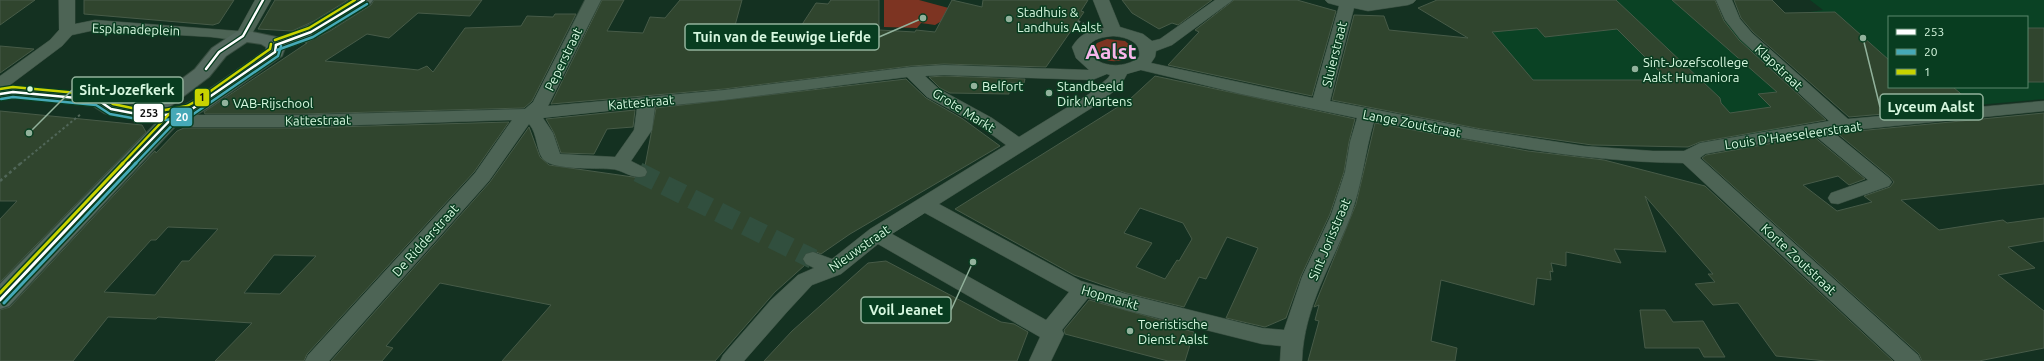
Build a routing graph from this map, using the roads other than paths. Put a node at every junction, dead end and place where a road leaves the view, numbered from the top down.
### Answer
1 (67, 0) edge
2 (263, 0) edge
3 (364, 0) edge
4 (593, 0) edge
5 (1101, 0) edge
6 (1225, 0) edge
7 (1408, 0) edge
8 (1724, 0) edge
9 (1340, 1) edge
10 (67, 31) junction
11 (1113, 31) junction
12 (243, 36) junction
13 (276, 45) junction
14 (1148, 48) junction
15 (1139, 65) junction
16 (1112, 70) junction
17 (911, 72) junction
18 (0, 84) edge
19 (0, 94) edge
20 (647, 101) junction
21 (1320, 105) junction
22 (2044, 106) edge
23 (169, 108) junction
24 (529, 114) junction
25 (1367, 114) junction
26 (1844, 126) junction
27 (1817, 128) junction
28 (1019, 146) junction
29 (1688, 157) junction
30 (620, 163) junction
31 (638, 172) tunnel mouth
32 (1838, 198) dead end
33 (924, 204) junction
34 (877, 234) junction
35 (813, 259) tunnel mouth
36 (834, 269) junction
37 (1083, 289) junction
38 (0, 300) edge
39 (1048, 332) junction
40 (1292, 339) junction
41 (316, 361) edge
42 (731, 361) edge
43 (1040, 361) edge
44 (1291, 361) edge
45 (1910, 361) edge

1 - 10 street
2 - 12 street
3 - 13 street
4 - 24 street, Peperstraat
5 - 11 street
6 - 14 street
7 - 9 street
8 - 26 street, Klapstraat
9 - 21 street, Sluierstraat
10 - 12 street, Esplanadeplein
10 - 18 street
11 - 14 street
11 - 16 street
12 - 13 street, Esplanadeplein
12 - 23 street
13 - 23 street
14 - 15 street
15 - 16 street
15 - 21 street, Lange Zoutstraat
16 - 17 street, Kattestraat
16 - 28 street
17 - 20 street, Kattestraat
17 - 28 street, Grote Markt
19 - 23 street
20 - 24 street, Kattestraat
20 - 30 street
21 - 25 street, Lange Zoutstraat
22 - 26 street, Louis D'Haeseleerstraat
23 - 24 street, Kattestraat
23 - 38 street
24 - 30 street
24 - 41 street, De Ridderstraat
25 - 29 street, Lange Zoutstraat
25 - 40 street, Sint Jorisstraat
26 - 27 street, Louis D'Haeseleerstraat
27 - 29 street, Louis D'Haeseleerstraat
27 - 32 street
28 - 33 street, Nieuwstraat
29 - 45 street, Korte Zoutstraat
30 - 31 street
33 - 34 street, Nieuwstraat
33 - 37 street, Hopmarkt
34 - 36 street, Nieuwstraat
34 - 39 street
35 - 36 street
36 - 42 street, Nieuwstraat
37 - 39 street
37 - 40 street, Hopmarkt
39 - 43 street
40 - 44 street

